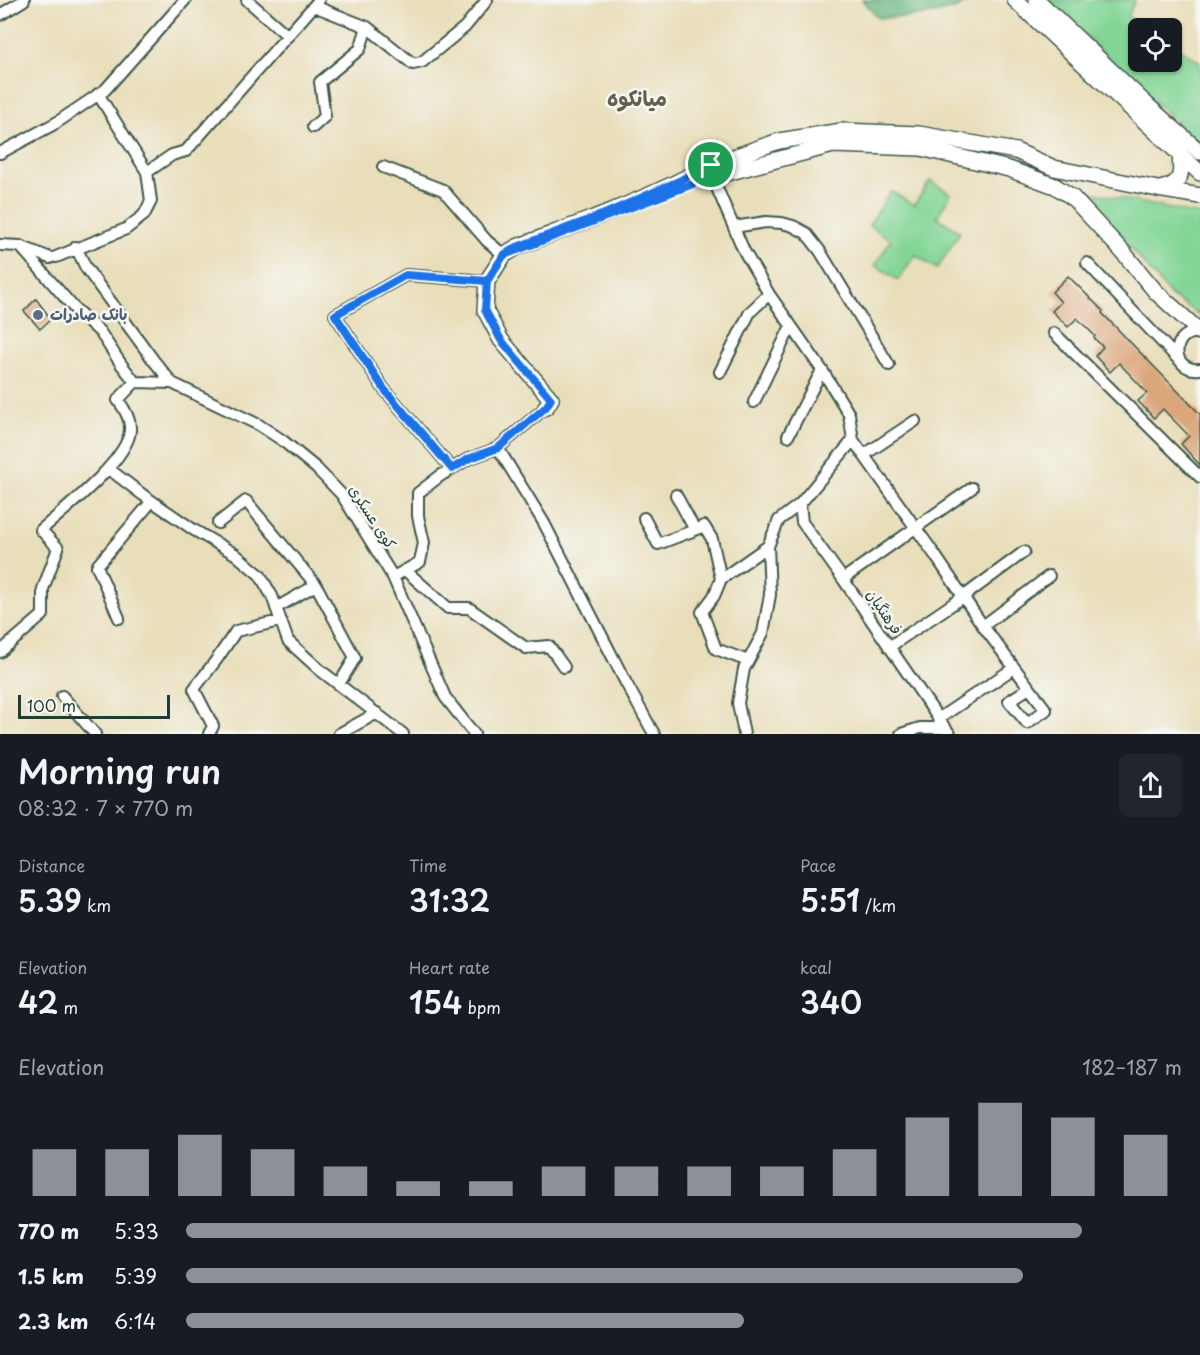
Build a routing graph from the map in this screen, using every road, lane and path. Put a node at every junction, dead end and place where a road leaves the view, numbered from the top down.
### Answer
1 (24, 0) edge
2 (185, 0) edge
3 (247, 0) edge
4 (487, 0) edge
5 (1015, 0) edge
6 (1037, 0) edge
7 (316, 3) edge
8 (0, 15) edge
9 (367, 27) junction
10 (288, 36) junction
11 (98, 94) junction
12 (314, 127) dead end
13 (1200, 152) edge
14 (0, 153) edge
15 (1180, 154) junction
16 (383, 167) dead end
17 (147, 172) junction
18 (711, 173) junction
19 (1200, 173) edge
20 (1158, 189) junction
21 (1200, 196) edge
22 (735, 227) junction
23 (0, 245) edge
24 (20, 246) junction
25 (76, 248) junction
26 (504, 255) junction
27 (1087, 263) dead end
28 (487, 281) junction
29 (770, 294) junction
30 (791, 326) junction
31 (1200, 332) edge
32 (1054, 333) dead end
33 (1179, 359) junction
34 (889, 365) dead end
35 (822, 370) junction
36 (720, 372) dead end
37 (1198, 372) edge
38 (135, 382) junction
39 (172, 383) junction
40 (754, 402) dead end
41 (546, 407) joint
42 (915, 421) dead end
43 (788, 436) dead end
44 (853, 440) junction
45 (498, 448) junction
46 (864, 455) junction
47 (109, 469) junction
48 (452, 469) junction
49 (1200, 477) edge
50 (972, 488) dead end
51 (676, 495) dead end
52 (152, 501) junction
53 (800, 504) junction
54 (644, 518) dead end
55 (218, 523) dead end
56 (915, 527) junction
57 (695, 530) junction
58 (768, 546) junction
59 (1023, 552) dead end
60 (405, 570) junction
61 (1049, 576) dead end
62 (393, 577) junction
63 (721, 579) junction
64 (843, 579) junction
65 (316, 585) junction
66 (963, 597) junction
67 (276, 608) junction
68 (119, 618) dead end
69 (280, 621) junction
70 (983, 626) junction
71 (889, 647) junction
72 (0, 652) edge
73 (748, 661) junction
74 (564, 667) dead end
75 (1014, 668) junction
76 (339, 684) junction
77 (1029, 688) dead end
78 (62, 696) dead end
79 (377, 713) junction
80 (938, 719) junction
81 (947, 731) edge
82 (95, 734) edge
83 (209, 734) edge
84 (339, 734) edge
85 (403, 734) edge
86 (474, 734) edge
87 (654, 734) edge
88 (744, 734) edge
89 (901, 734) edge

1 - 8 street
2 - 11 street
3 - 10 street
4 - 9 street
5 - 15 main road
6 - 13 main road
7 - 9 street
7 - 10 street
9 - 12 street
10 - 17 street
11 - 14 street
11 - 17 street
15 - 19 main road
15 - 20 main road
16 - 26 street
17 - 25 street
18 - 20 main road
18 - 22 street
18 - 26 main road
18 - 31 main road
20 - 21 main road
22 - 29 street
22 - 34 street
23 - 24 street
24 - 25 street
24 - 38 street
25 - 39 street
26 - 28 main road
27 - 33 street
28 - 41 main road
28 - 48 street
29 - 30 street
29 - 36 street
30 - 35 street
30 - 40 street
31 - 33 street
32 - 49 street
33 - 37 street
35 - 43 street
35 - 44 street
38 - 39 street
38 - 47 street
39 - 62 street, کوی عسکری
41 - 45 street
42 - 46 street
44 - 46 street
44 - 53 street
45 - 48 street
45 - 87 street
46 - 56 street
47 - 52 street
47 - 72 street
48 - 60 street
50 - 56 street
51 - 57 street
52 - 67 street
52 - 68 street
53 - 58 street
53 - 64 street, فرهنگیان
54 - 57 street
55 - 65 street
56 - 64 street
56 - 66 street
57 - 63 street
58 - 63 street
58 - 73 street
59 - 66 street
60 - 62 street
60 - 74 street
61 - 70 street
62 - 86 street, کوی عسکری
63 - 73 street
64 - 71 street, فرهنگیان
65 - 67 street
65 - 76 street
66 - 70 street
66 - 71 street
67 - 69 street
69 - 76 street
69 - 83 street
70 - 75 street
71 - 80 street, فرهنگیان
73 - 88 street
75 - 77 street
75 - 80 street
76 - 79 street
78 - 82 street
79 - 84 street
79 - 85 street
80 - 81 street, فرهنگیان
81 - 89 street

